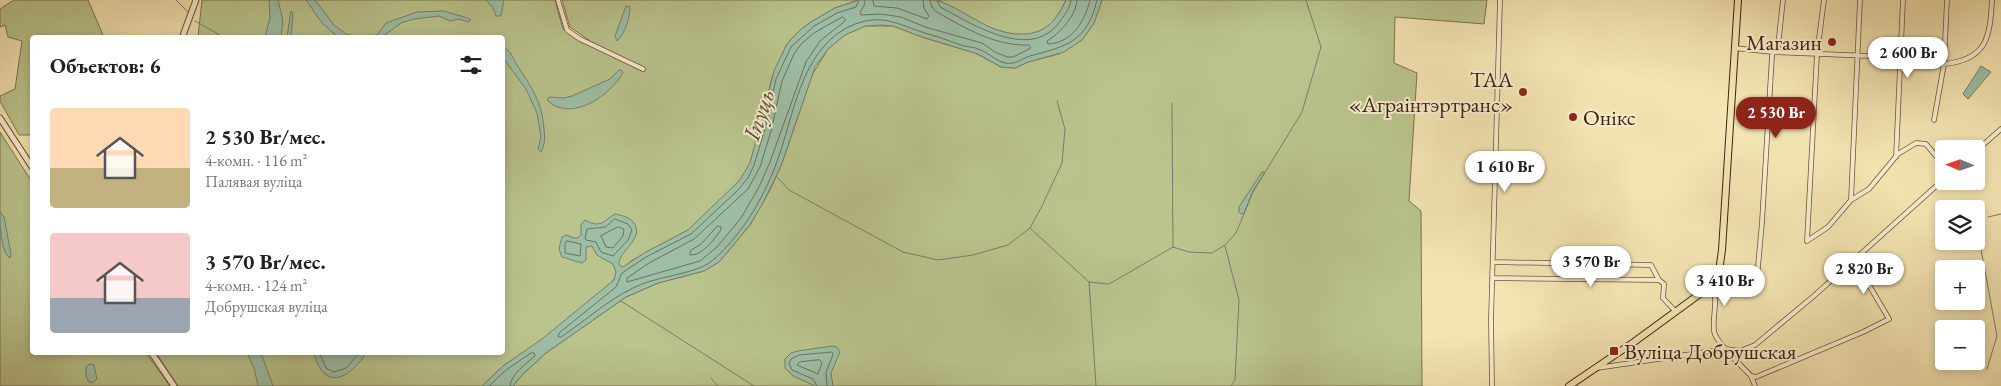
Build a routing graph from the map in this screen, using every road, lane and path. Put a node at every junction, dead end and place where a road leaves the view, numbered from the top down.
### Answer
1 (196, 0) edge
2 (558, 0) edge
3 (1500, 0) edge
4 (1738, 0) edge
5 (1783, 0) edge
6 (1824, 0) edge
7 (1860, 0) edge
8 (1903, 0) edge
9 (1948, 0) edge
10 (1992, 0) edge
11 (183, 35) edge
12 (1734, 48) junction
13 (1774, 52) junction
14 (1817, 54) junction
15 (1858, 55) junction
16 (1899, 60) junction
17 (1944, 64) junction
18 (643, 69) dead end
19 (0, 118) edge
20 (1934, 120) dead end
21 (2001, 129) edge
22 (1985, 143) edge
23 (1935, 155) edge
24 (1896, 157) junction
25 (30, 164) edge
26 (1935, 187) edge
27 (1851, 200) junction
28 (1493, 262) junction
29 (1849, 264) junction
30 (1492, 278) junction
31 (1757, 278) dead end
32 (1659, 280) junction
33 (1712, 286) junction
34 (1676, 312) junction
35 (1726, 349) junction
36 (153, 355) edge
37 (1593, 369) junction
38 (1751, 376) junction
39 (174, 386) edge
40 (1492, 386) edge
41 (1569, 386) edge
42 (1755, 386) edge

1 - 11 street
2 - 18 street
3 - 28 street
4 - 12 main road
5 - 13 street
6 - 14 street
7 - 15 street
8 - 16 street
9 - 17 street
10 - 17 street
12 - 13 street
12 - 33 main road
13 - 14 street
13 - 31 street
14 - 15 street
14 - 27 street
15 - 16 street
15 - 27 street
16 - 17 street
16 - 24 street
17 - 20 street
19 - 25 street
21 - 22 street
23 - 24 street
24 - 27 street
26 - 29 street
28 - 30 street
28 - 32 street
29 - 35 street
29 - 38 street
30 - 32 street
30 - 40 street
32 - 34 street
33 - 34 main road
33 - 35 street
34 - 37 main road
35 - 37 street
35 - 38 street
36 - 39 street
37 - 41 main road
38 - 42 street

